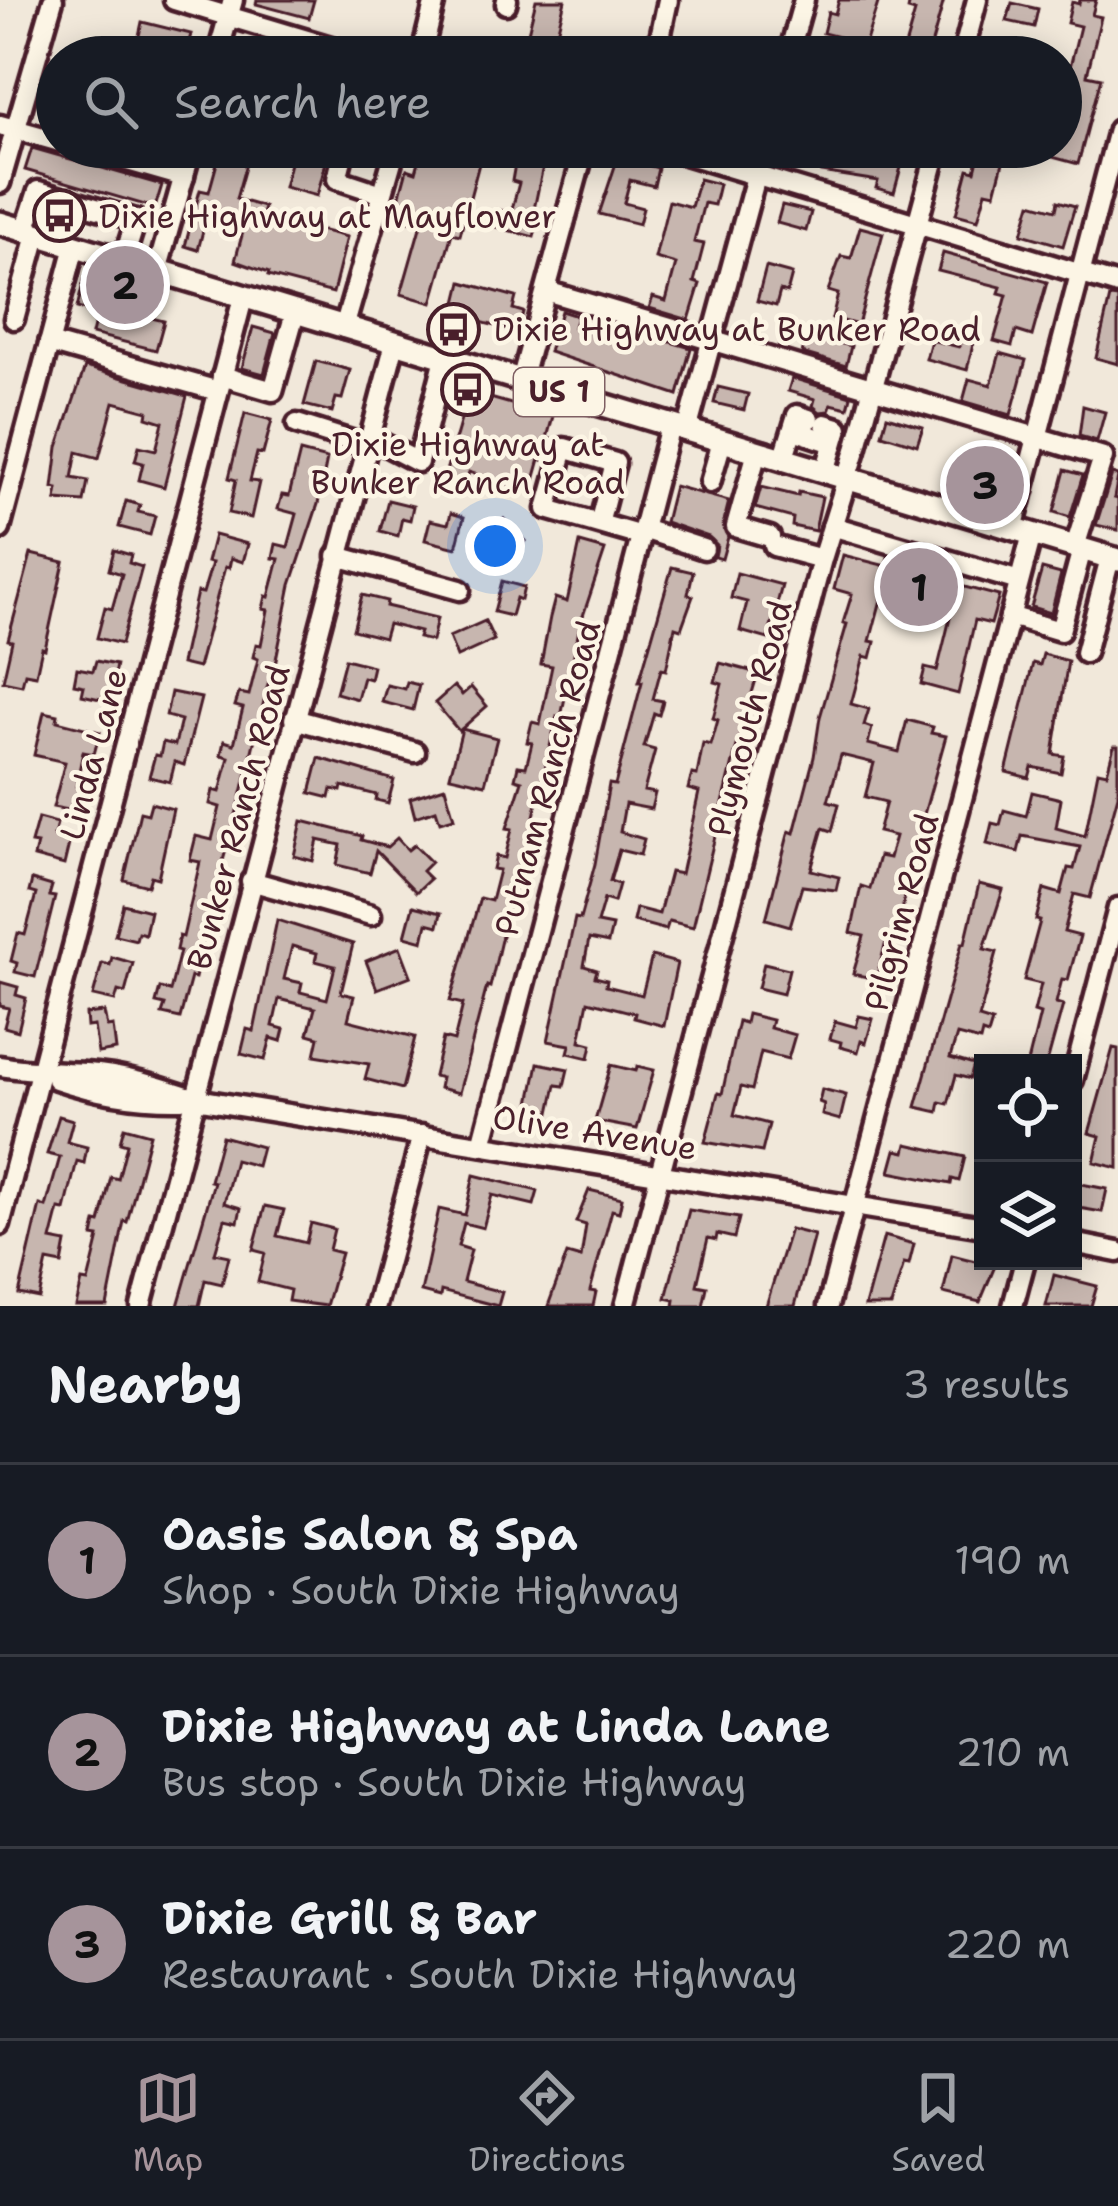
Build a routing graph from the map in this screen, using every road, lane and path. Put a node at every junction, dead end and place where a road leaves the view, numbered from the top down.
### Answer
1 (52, 0) edge
2 (174, 0) edge
3 (435, 0) edge
4 (668, 0) edge
5 (803, 0) edge
6 (977, 0) edge
7 (231, 8) edge
8 (40, 36) edge
9 (307, 36) edge
10 (426, 36) edge
11 (660, 36) edge
12 (794, 36) edge
13 (968, 36) edge
14 (36, 46) edge
15 (8, 127) edge
16 (1118, 130) edge
17 (152, 168) edge
18 (186, 168) edge
19 (340, 168) edge
20 (390, 168) edge
21 (580, 168) edge
22 (730, 168) edge
23 (758, 168) edge
24 (932, 168) edge
25 (756, 176) junction
26 (184, 177) junction
27 (0, 183) edge
28 (382, 194) junction
29 (0, 223) edge
30 (917, 224) junction
31 (31, 233) junction
32 (75, 246) junction
33 (123, 261) junction
34 (158, 271) junction
35 (1080, 273) junction
36 (1118, 285) edge
37 (546, 291) junction
38 (243, 298) junction
39 (295, 313) junction
40 (14, 319) dead end
41 (344, 328) junction
42 (712, 340) junction
43 (49, 344) junction
44 (395, 344) junction
45 (445, 358) junction
46 (521, 381) junction
47 (220, 383) junction
48 (873, 388) junction
49 (298, 424) dead end
50 (679, 429) junction
51 (820, 429) junction
52 (860, 435) junction
53 (1037, 438) junction
54 (368, 441) junction
55 (722, 441) junction
56 (757, 452) junction
57 (1110, 459) edge
58 (783, 460) junction
59 (836, 475) junction
60 (710, 483) dead end
61 (599, 524) junction
62 (832, 526) junction
63 (0, 529) edge
64 (1023, 531) junction
65 (642, 533) junction
66 (704, 548) dead end
67 (1079, 548) junction
68 (337, 556) junction
69 (1114, 559) edge
70 (822, 560) junction
71 (1019, 581) junction
72 (460, 590) dead end
73 (1010, 616) junction
74 (1085, 653) dead end
75 (295, 719) junction
76 (415, 752) dead end
77 (251, 881) junction
78 (1118, 908) edge
79 (371, 915) dead end
80 (1080, 1054) edge
81 (0, 1066) edge
82 (40, 1073) junction
83 (196, 1099) junction
84 (422, 1135) junction
85 (482, 1144) junction
86 (660, 1174) junction
87 (854, 1205) junction
88 (0, 1225) edge
89 (974, 1225) edge
90 (1082, 1245) edge
91 (1118, 1252) edge
92 (1023, 1270) edge
93 (141, 1306) edge
94 (376, 1306) edge
95 (625, 1306) edge
96 (828, 1306) edge
97 (1013, 1306) edge

1 - 8 street
2 - 7 street
3 - 10 street
4 - 11 street
5 - 12 street
6 - 13 street
7 - 9 street
14 - 15 street
15 - 27 street
16 - 35 street, Pilgrim Road
17 - 26 street
18 - 26 street
19 - 28 street
20 - 28 street
21 - 37 street
22 - 25 street
23 - 25 street, Putnam Ranch Road
24 - 30 street, Plymouth Road
25 - 30 street
25 - 42 street, Putnam Ranch Road
26 - 34 street
28 - 41 street
29 - 31 main road, US 1
30 - 35 street
30 - 48 street, Plymouth Road
31 - 32 main road, US 1
31 - 33 street
31 - 40 street
32 - 33 main road, US 1
32 - 43 street
33 - 34 main road, US 1
34 - 38 main road, US 1
35 - 36 street
35 - 53 street, Pilgrim Road
37 - 42 street
37 - 46 street
38 - 39 main road, US 1
38 - 47 street, Linda Lane
39 - 41 main road, US 1
39 - 47 street
41 - 44 main road, US 1
42 - 48 street
42 - 50 street, Putnam Ranch Road
43 - 47 street
43 - 63 street
44 - 45 main road, US 1
44 - 54 street, Bunker Ranch Road
45 - 46 main road, US 1
45 - 54 street
46 - 50 main road, US 1
47 - 82 street, Linda Lane
48 - 52 street, Plymouth Road
48 - 53 street
49 - 54 street
50 - 55 main road, US 1
50 - 65 street, Putnam Ranch Road
51 - 52 street
51 - 58 street
51 - 59 street
52 - 59 street, Plymouth Road
53 - 57 street
53 - 64 street, Pilgrim Road
54 - 68 street, Bunker Ranch Road
55 - 56 main road, US 1
55 - 60 street
56 - 58 main road, US 1
56 - 70 street
57 - 67 street
58 - 59 main road, US 1
59 - 62 street, Plymouth Road
59 - 64 main road, US 1
61 - 61 street
61 - 65 street
62 - 70 street, Plymouth Road
62 - 71 street
64 - 67 main road, US 1
64 - 71 street, Pilgrim Road
65 - 66 street
65 - 85 street, Putnam Ranch Road
67 - 69 main road, US 1
67 - 73 street
68 - 72 street
68 - 75 street, Bunker Ranch Road
69 - 74 street
70 - 86 street, Plymouth Road
71 - 73 street, Pilgrim Road
73 - 87 street, Pilgrim Road
75 - 76 street
75 - 77 street, Bunker Ranch Road
77 - 79 street
77 - 83 street, Bunker Ranch Road
78 - 80 street
81 - 82 street, Olive Avenue
82 - 83 street, Olive Avenue
82 - 88 street, Linda Lane
83 - 84 street, Olive Avenue
83 - 93 street, Bunker Ranch Road
84 - 85 street, Olive Avenue
84 - 94 street
85 - 86 street, Olive Avenue
86 - 87 street, Olive Avenue
86 - 95 street, Plymouth Road
87 - 89 street, Olive Avenue
87 - 96 street, Pilgrim Road
90 - 91 street
92 - 97 street

